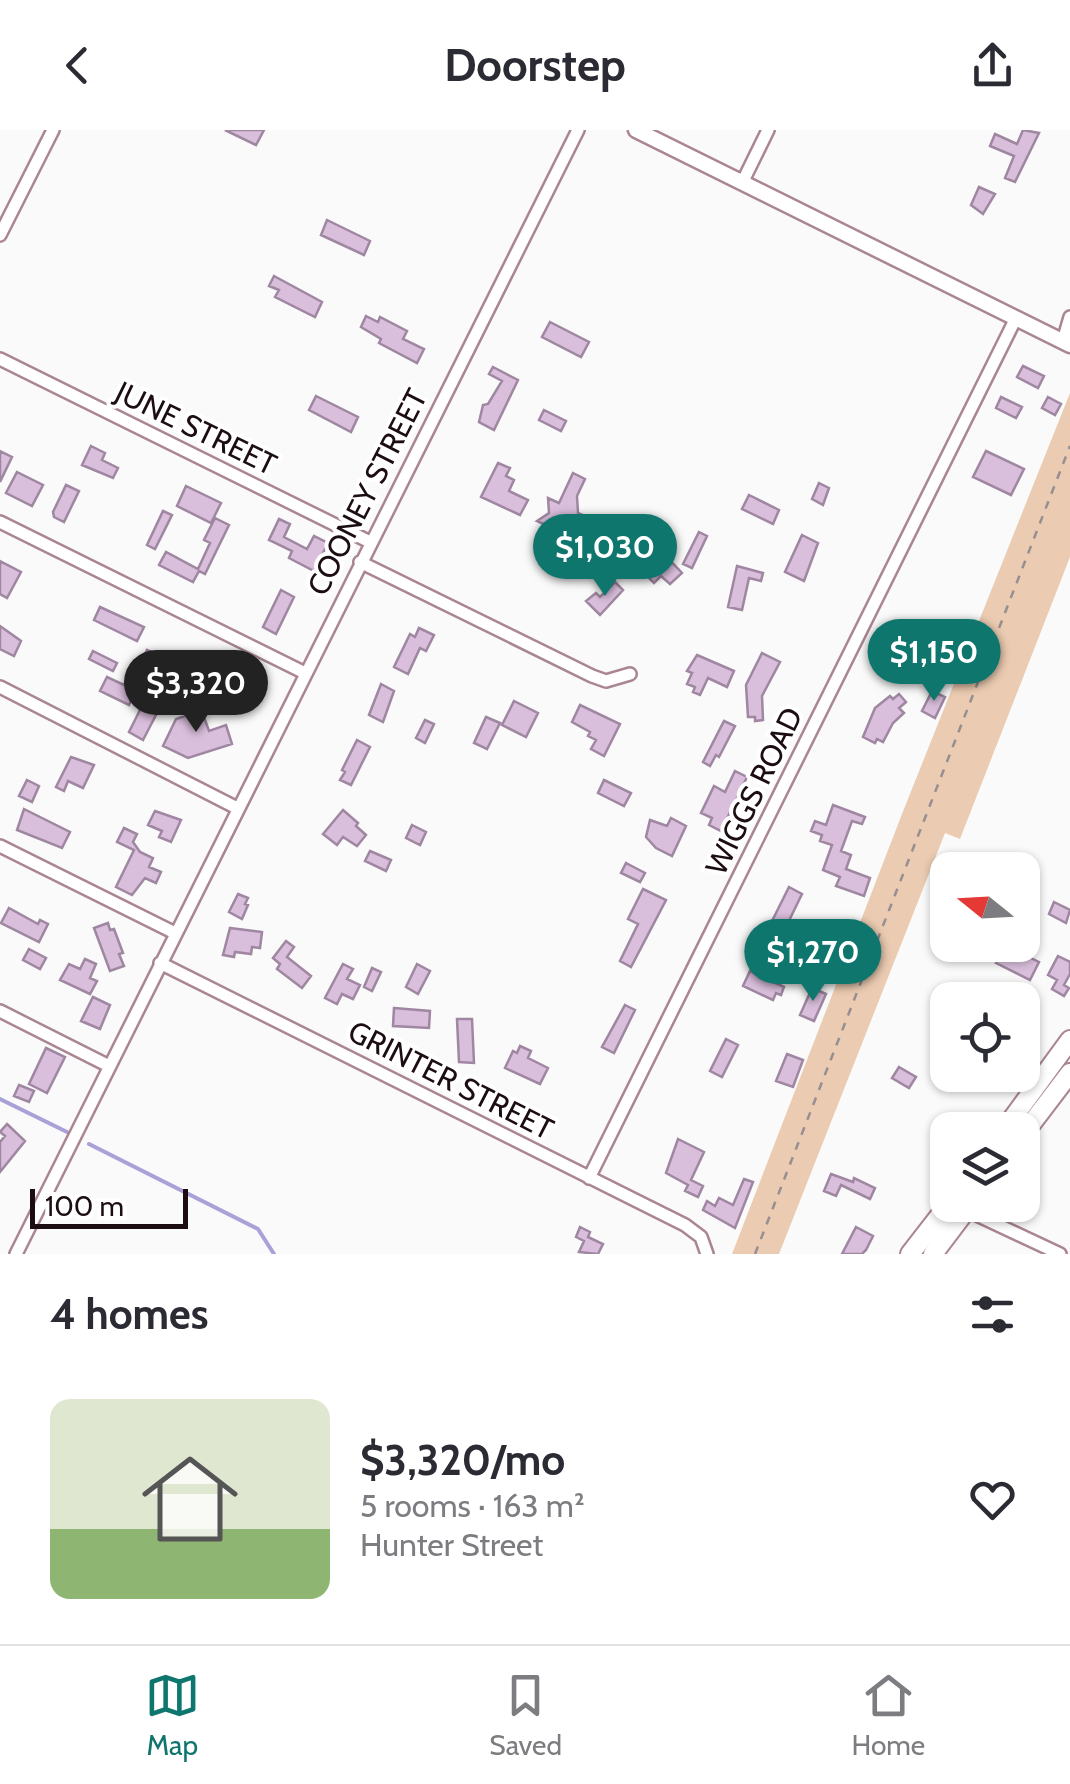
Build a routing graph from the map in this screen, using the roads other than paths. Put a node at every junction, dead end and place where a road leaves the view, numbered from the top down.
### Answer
1 (53, 130) edge
2 (578, 130) edge
3 (636, 130) edge
4 (768, 130) edge
5 (742, 183) junction
6 (0, 235) edge
7 (1016, 318) junction
8 (1070, 318) edge
9 (1066, 343) edge
10 (0, 359) edge
11 (0, 522) edge
12 (370, 542) junction
13 (360, 562) junction
14 (304, 673) junction
15 (630, 674) dead end
16 (0, 687) edge
17 (237, 808) junction
18 (0, 846) edge
19 (175, 933) junction
20 (160, 963) junction
21 (0, 1010) edge
22 (1070, 1040) edge
23 (108, 1066) junction
24 (1070, 1073) edge
25 (1017, 1112) edge
26 (1040, 1112) edge
27 (590, 1178) junction
28 (943, 1222) edge
29 (951, 1222) edge
30 (993, 1222) edge
31 (16, 1254) edge
32 (708, 1254) edge
33 (910, 1254) edge
34 (933, 1254) edge
35 (1060, 1254) edge

1 - 6 street
2 - 12 street, COONEY STREET
3 - 5 street
4 - 5 street
5 - 7 street
7 - 9 street
7 - 27 street, WIGGS ROAD
8 - 9 street
10 - 12 street, JUNE STREET
11 - 14 street
12 - 13 street, COONEY STREET
13 - 14 street, COONEY STREET
13 - 15 street
14 - 17 street, COONEY STREET
16 - 17 street
17 - 19 street, COONEY STREET
18 - 19 street
19 - 20 street, COONEY STREET
20 - 23 street, COONEY STREET
20 - 27 street, GRINTER STREET
21 - 23 street
22 - 25 highway
23 - 31 street, COONEY STREET
24 - 26 highway
27 - 32 street, GRINTER STREET
28 - 33 highway
29 - 34 highway
30 - 35 street

